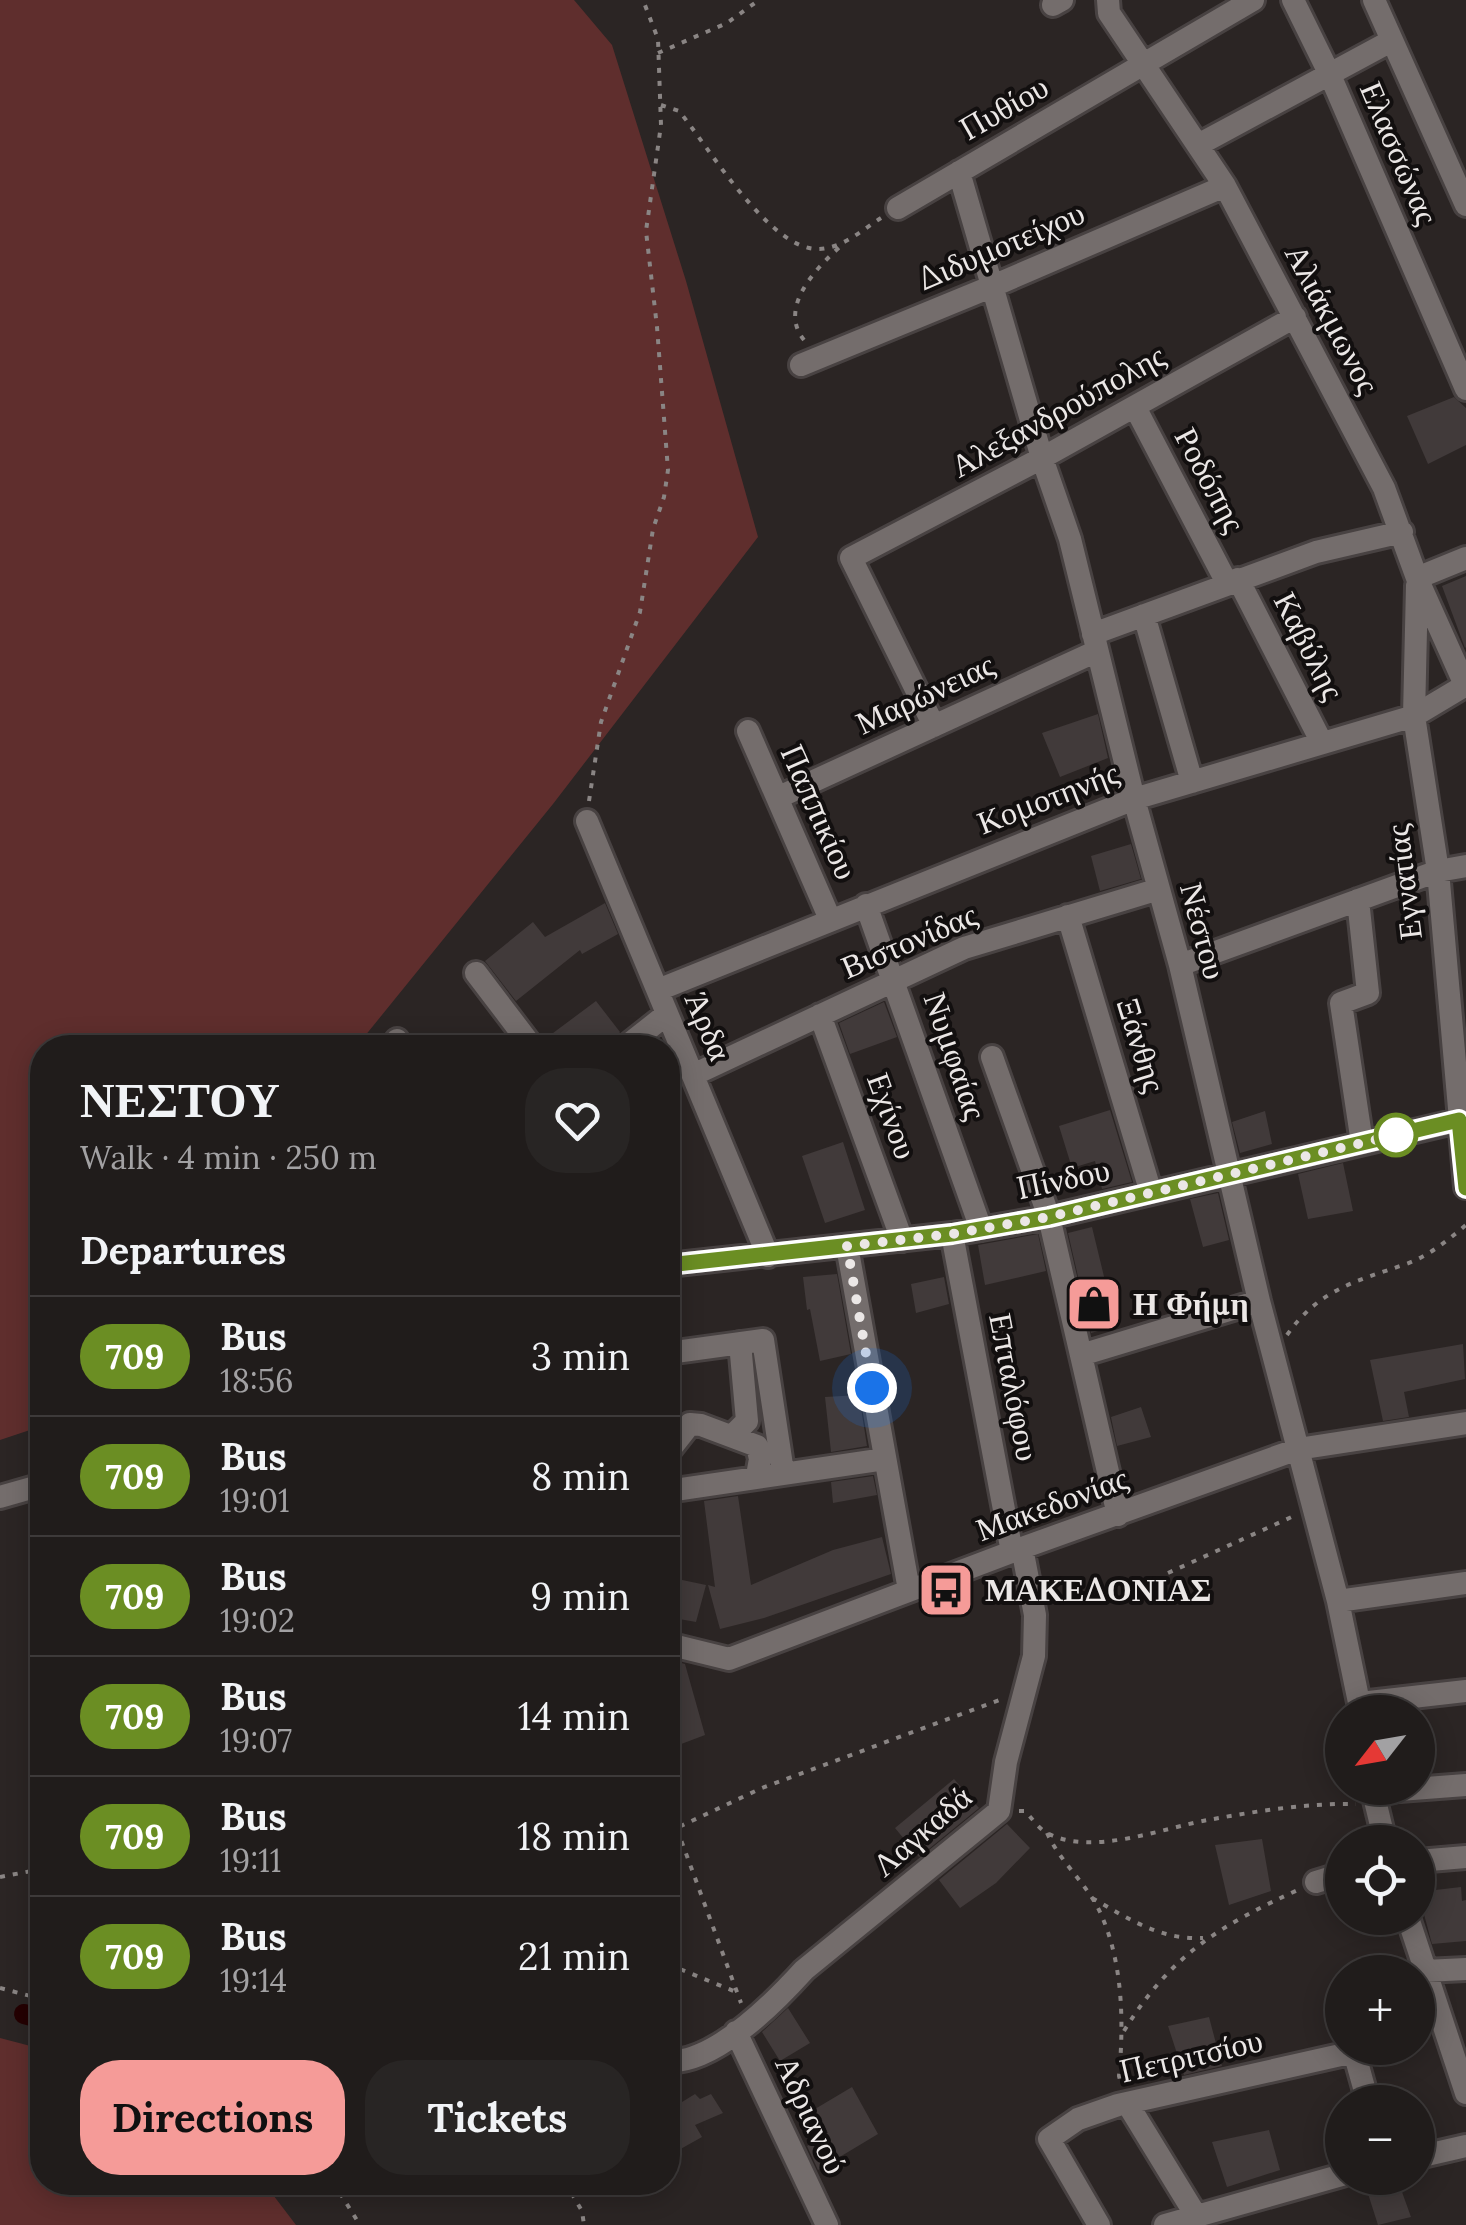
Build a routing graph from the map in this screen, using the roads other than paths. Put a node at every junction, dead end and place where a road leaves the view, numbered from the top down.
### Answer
1 (1108, 0) edge
2 (1253, 0) edge
3 (1292, 0) edge
4 (1374, 0) edge
5 (1391, 41) junction
6 (1144, 64) junction
7 (1330, 75) junction
8 (1198, 146) junction
9 (959, 172) junction
10 (1225, 186) junction
11 (1466, 205) edge
12 (898, 208) road end
13 (993, 286) junction
14 (1295, 318) junction
15 (812, 361) road end
16 (1463, 374) edge
17 (1135, 407) junction
18 (1042, 458) junction
19 (1402, 532) junction
20 (1466, 558) edge
21 (1417, 578) junction
22 (1233, 581) junction
23 (1144, 615) junction
24 (1095, 642) junction
25 (1466, 686) edge
26 (1414, 716) junction
27 (934, 726) junction
28 (748, 731) dead end
29 (1322, 743) junction
30 (1192, 782) junction
31 (779, 797) junction
32 (1134, 799) junction
33 (587, 820) road end
34 (1466, 866) edge
35 (1438, 872) junction
36 (1159, 889) junction
37 (1358, 900) junction
38 (866, 905) junction
39 (1068, 916) junction
40 (830, 919) junction
41 (1180, 965) junction
42 (476, 973) dead end
43 (894, 980) junction
44 (658, 990) junction
45 (668, 1014) junction
46 (820, 1014) junction
47 (523, 1035) edge
48 (641, 1035) edge
49 (676, 1035) edge
50 (680, 1044) edge
51 (992, 1057) dead end
52 (693, 1076) junction
53 (1462, 1119) edge
54 (1362, 1143) junction
55 (1228, 1174) junction
56 (1466, 1187) edge
57 (1152, 1193) junction
58 (1049, 1217) junction
59 (981, 1229) junction
60 (952, 1234) junction
61 (902, 1240) junction
62 (847, 1246) junction
63 (768, 1256) junction
64 (680, 1264) edge
65 (1260, 1301) junction
66 (740, 1343) junction
67 (680, 1351) edge
68 (1081, 1355) junction
69 (1466, 1423) edge
70 (732, 1436) junction
71 (680, 1437) edge
72 (1298, 1450) junction
73 (885, 1459) junction
74 (784, 1472) junction
75 (757, 1476) junction
76 (30, 1488) edge
77 (680, 1489) edge
78 (0, 1497) edge
79 (1118, 1515) junction
80 (1017, 1550) junction
81 (1466, 1582) edge
82 (909, 1590) junction
83 (1338, 1601) junction
84 (680, 1647) edge
85 (1466, 1690) edge
86 (1358, 1695) edge
87 (1435, 1695) edge
88 (1466, 1784) edge
89 (1435, 1787) edge
90 (1466, 1858) edge
91 (1435, 1860) edge
92 (1325, 1879) edge
93 (1316, 1882) road end
94 (1466, 1968) edge
95 (1435, 1976) edge
96 (1435, 2009) edge
97 (742, 2027) junction
98 (1325, 2057) edge
99 (680, 2060) edge
100 (1466, 2093) edge
101 (1127, 2103) junction
102 (1466, 2146) edge
103 (1435, 2152) edge
104 (1325, 2180) edge
105 (1195, 2214) junction
106 (826, 2225) edge
107 (1098, 2225) edge
108 (1165, 2225) edge

1 - 6 street, Αλιάκμωνος
2 - 6 street, Πυθίου
3 - 7 street, Ελασσώνας
4 - 5 street
5 - 7 street
5 - 11 street
6 - 8 street, Αλιάκμωνος
6 - 9 street, Πυθίου
7 - 8 street
7 - 16 street, Ελασσώνας
8 - 10 street, Αλιάκμωνος
9 - 12 street, Πυθίου
9 - 13 street, Νέστου
10 - 13 street, Διδυμοτείχου
10 - 14 street, Αλιάκμωνος
13 - 15 street, Διδυμοτείχου
13 - 18 street, Νέστου
14 - 17 street, Αλεξανδρούπολης
14 - 19 street, Αλιάκμωνος
17 - 18 street, Αλεξανδρούπολης
17 - 22 street, Ροδόπης
18 - 24 street, Νέστου
18 - 27 street, Αλεξανδρούπολης
19 - 21 street, Αλιάκμωνος
19 - 22 street, Μαρώνειας
20 - 21 street
21 - 25 street, Αλιάκμωνος
21 - 26 street, Εγνατίας
22 - 23 street, Μαρώνειας
22 - 29 street, Καβύλης
23 - 24 street, Μαρώνειας
23 - 30 street
24 - 27 street, Μαρώνειας
24 - 32 street, Νέστου
25 - 26 street, Κομοτηνής
26 - 29 street, Κομοτηνής
26 - 35 street, Εγνατίας
27 - 31 street, Μαρώνειας
28 - 31 street, Παππικίου
29 - 30 street, Κομοτηνής
30 - 32 street, Κομοτηνής
31 - 40 street, Παππικίου
32 - 36 street, Νέστου
32 - 38 street, Κομοτηνής
33 - 44 street, Άρδα
34 - 35 street
35 - 37 street
35 - 53 street, Εγνατίας
36 - 39 street, Βιστονίδας
36 - 41 street, Νέστου
37 - 41 street
37 - 54 street
38 - 40 street, Κομοτηνής
38 - 43 street, Νυμφαίας
39 - 43 street, Βιστονίδας
39 - 57 street, Ξάνθης
40 - 44 street, Κομοτηνής
41 - 55 street, Νέστου
42 - 47 street
43 - 46 street, Βιστονίδας
43 - 59 street, Νυμφαίας
44 - 45 street, Άρδα
45 - 48 street
45 - 49 street, Άρδα
46 - 52 street, Βιστονίδας
46 - 61 street, Εχίνου
50 - 52 street, Άρδα
51 - 58 street
52 - 63 street, Άρδα
53 - 54 street, Πίνδου
53 - 56 street, Εγνατίας
54 - 55 street, Πίνδου
55 - 57 street, Πίνδου
55 - 65 street, Νέστου
57 - 58 street, Πίνδου
58 - 59 street, Πίνδου
58 - 68 street
59 - 60 street, Πίνδου
60 - 61 street, Πίνδου
60 - 80 street, Επταλόφου
61 - 62 street, Πίνδου
62 - 63 street, Πίνδου
62 - 73 street
63 - 64 street, Πίνδου
65 - 68 street
65 - 72 street, Νέστου
66 - 67 street
66 - 70 street
66 - 74 street
68 - 79 street
69 - 72 street, Μακεδονίας
70 - 71 street
70 - 75 street
72 - 79 street, Μακεδονίας
72 - 83 street, Νέστου
73 - 74 street
73 - 82 street
74 - 75 street
75 - 77 street
76 - 78 street
79 - 80 street, Μακεδονίας
80 - 82 street, Μακεδονίας
80 - 97 street, Λαγκαδά
81 - 83 street
82 - 84 street, Μακεδονίας
83 - 86 street, Νέστου
85 - 87 street
88 - 89 street
90 - 91 street
92 - 93 street
94 - 95 street
96 - 100 street
97 - 99 street, Λαγκαδά
97 - 106 street, Αδριανού
98 - 101 street, Πετριτσίου
101 - 105 street
101 - 107 street, Πετριτσίου
102 - 103 street
104 - 105 street
105 - 108 street

